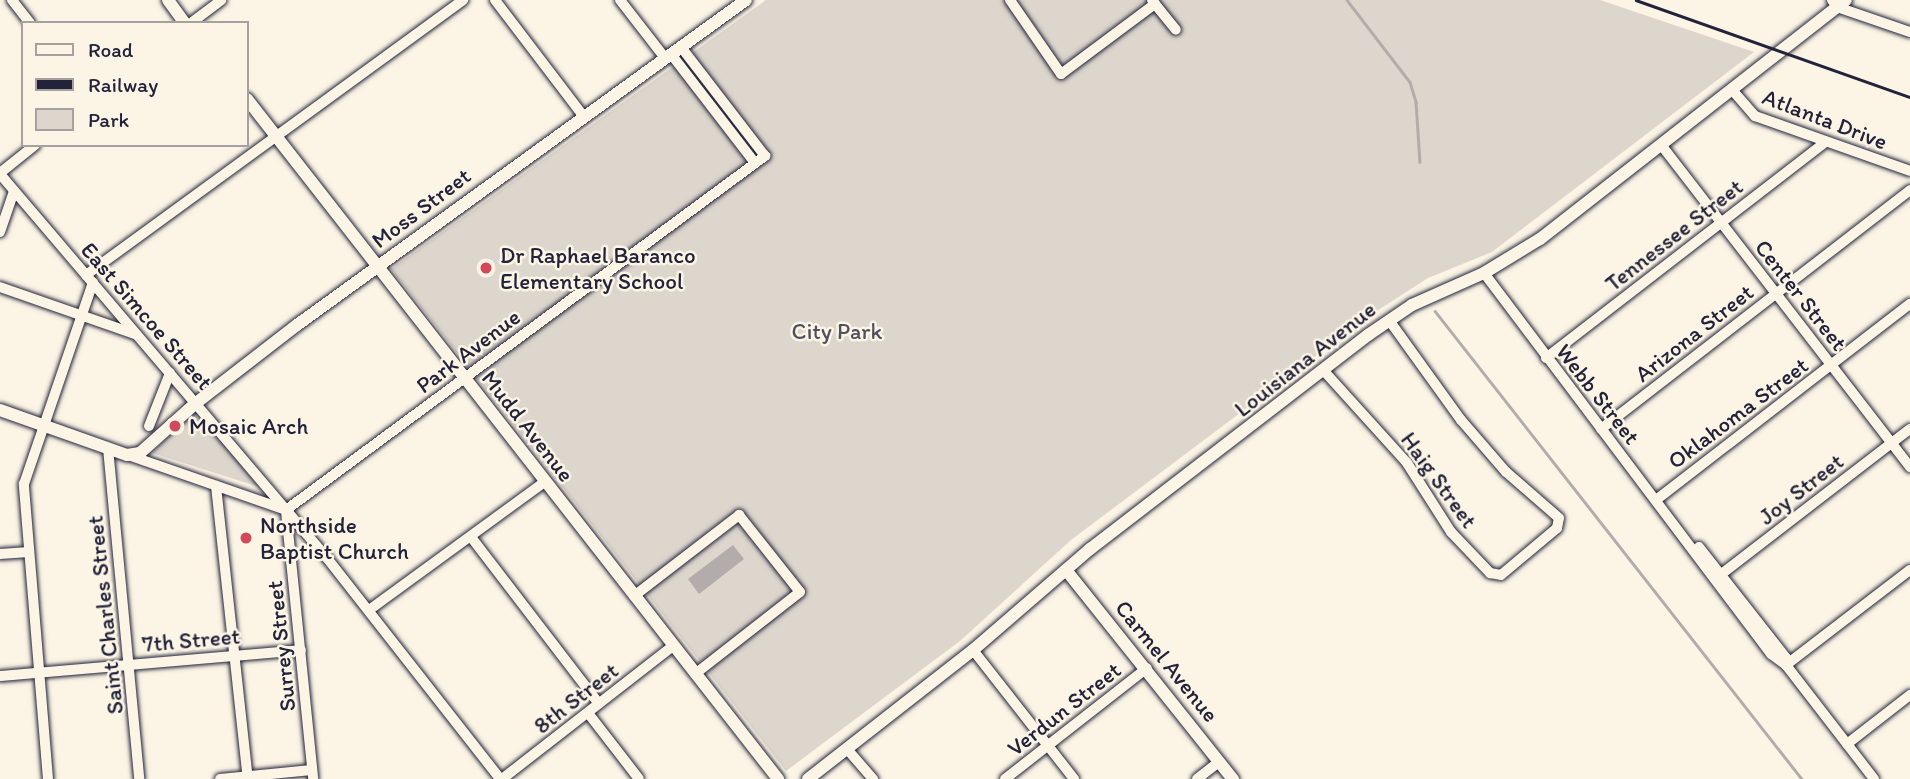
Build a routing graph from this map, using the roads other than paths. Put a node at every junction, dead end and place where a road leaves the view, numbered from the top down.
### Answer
1 (12, 0) edge
2 (168, 0) edge
3 (220, 0) edge
4 (463, 0) edge
5 (495, 0) edge
6 (620, 0) edge
7 (746, 0) edge
8 (1010, 0) edge
9 (1154, 2) edge
10 (1838, 2) edge
11 (28, 21) edge
12 (184, 21) edge
13 (194, 21) edge
14 (1176, 30) dead end
15 (1910, 32) edge
16 (672, 53) junction
17 (1734, 92) junction
18 (248, 100) edge
19 (584, 117) junction
20 (277, 137) junction
21 (1825, 142) junction
22 (1662, 146) junction
23 (33, 147) edge
24 (1910, 172) edge
25 (0, 174) edge
26 (1910, 190) edge
27 (14, 191) junction
28 (1722, 223) junction
29 (0, 232) edge
30 (377, 267) junction
31 (1485, 273) junction
32 (90, 279) junction
33 (0, 287) edge
34 (1776, 294) junction
35 (1910, 304) edge
36 (82, 316) junction
37 (1389, 320) junction
38 (137, 335) junction
39 (1546, 358) junction
40 (1832, 365) junction
41 (1324, 371) junction
42 (170, 373) junction
43 (464, 379) junction
44 (196, 403) junction
45 (0, 410) edge
46 (42, 425) junction
47 (149, 425) dead end
48 (1601, 429) junction
49 (1910, 429) edge
50 (1892, 443) junction
51 (107, 448) junction
52 (127, 455) junction
53 (1910, 467) edge
54 (546, 481) junction
55 (216, 486) junction
56 (1656, 500) junction
57 (286, 510) junction
58 (471, 537) junction
59 (29, 552) junction
60 (0, 554) edge
61 (1066, 570) junction
62 (1910, 570) edge
63 (1718, 577) junction
64 (634, 596) junction
65 (369, 610) junction
66 (673, 646) junction
67 (300, 650) junction
68 (973, 650) junction
69 (236, 656) junction
70 (129, 664) junction
71 (1786, 665) junction
72 (1147, 668) junction
73 (39, 673) junction
74 (695, 674) junction
75 (0, 676) edge
76 (1910, 695) edge
77 (599, 705) junction
78 (588, 713) junction
79 (1847, 744) junction
80 (1048, 746) junction
81 (847, 749) junction
82 (1219, 762) junction
83 (313, 774) edge
84 (248, 778) edge
85 (48, 779) edge
86 (139, 779) edge
87 (220, 779) edge
88 (501, 779) edge
89 (639, 779) edge
90 (778, 779) edge
91 (808, 779) edge
92 (873, 779) edge
93 (1005, 779) edge
94 (1074, 779) edge
95 (1197, 779) edge
96 (1233, 779) edge
97 (1874, 779) edge

1 - 11 street
2 - 12 main road
3 - 13 street
4 - 20 street
5 - 19 street
6 - 16 street
7 - 16 main road, Moss Street
8 - 9 street
9 - 14 street
10 - 15 street
10 - 17 main road, Louisiana Avenue
16 - 19 main road, Moss Street
16 - 43 street, Park Avenue
17 - 21 street, Atlanta Drive
17 - 22 main road, Louisiana Avenue
18 - 20 main road, Mudd Avenue
19 - 30 main road, Moss Street
20 - 30 main road, Mudd Avenue
20 - 32 street
21 - 24 street, Atlanta Drive
21 - 28 street, Tennessee Street
22 - 28 street, Center Street
22 - 31 main road, Louisiana Avenue
23 - 25 street
25 - 27 street, East Simcoe Street
26 - 34 street, Arizona Street
27 - 29 street
27 - 32 street, East Simcoe Street
28 - 34 street, Center Street
28 - 39 street, Tennessee Street
30 - 43 main road, Mudd Avenue
30 - 44 main road, Moss Street
31 - 37 main road, Louisiana Avenue
31 - 39 street, Webb Street
32 - 36 street
32 - 38 street, East Simcoe Street
33 - 36 street
34 - 40 street, Center Street
34 - 48 street, Arizona Street
35 - 40 street, Oklahoma Street
36 - 38 street
36 - 46 street
37 - 41 main road, Louisiana Avenue
37 - 41 street, Haig Street
38 - 42 street, East Simcoe Street
39 - 48 street, Webb Street
40 - 50 street, Center Street
40 - 56 street, Oklahoma Street
41 - 61 main road, Louisiana Avenue
42 - 44 street, East Simcoe Street
42 - 47 street
43 - 54 main road, Mudd Avenue
43 - 57 street, Park Avenue
44 - 52 main road, Moss Street
44 - 57 street, East Simcoe Street
45 - 46 main road
46 - 51 main road
46 - 59 street
48 - 56 street, Webb Street
49 - 50 street, Joy Street
50 - 53 street, Center Street
50 - 63 street, Joy Street
51 - 52 main road
51 - 70 street, Saint Charles Street
52 - 55 street
54 - 58 street
54 - 64 main road, Mudd Avenue
55 - 57 street
55 - 69 street
56 - 63 street, Webb Street
57 - 65 street, East Simcoe Street
57 - 67 street, Surrey Street
58 - 65 street
58 - 77 street
59 - 60 street
59 - 73 street
61 - 68 main road, Louisiana Avenue
61 - 72 main road, Carmel Avenue
62 - 71 street
63 - 71 street, Webb Street
64 - 66 main road, Mudd Avenue
64 - 74 street
65 - 88 street, East Simcoe Street
66 - 74 main road, Mudd Avenue
66 - 77 street, 8th Street
67 - 69 street, 7th Street
67 - 83 street, Surrey Street
68 - 80 street
68 - 81 main road, Louisiana Avenue
69 - 70 street, 7th Street
69 - 84 street
70 - 73 street, 7th Street
70 - 86 street, Saint Charles Street
71 - 79 street, Webb Street
72 - 80 street, Verdun Street
72 - 82 main road, Carmel Avenue
73 - 75 street, 7th Street
73 - 85 street
74 - 90 main road, Mudd Avenue
76 - 79 street
77 - 78 street, 8th Street
78 - 88 street, 8th Street
78 - 89 street
79 - 97 street, Webb Street
80 - 93 street, Verdun Street
80 - 94 street
81 - 91 main road, Louisiana Avenue
81 - 92 street
82 - 95 street
82 - 96 main road, Carmel Avenue
83 - 84 street
84 - 87 street

